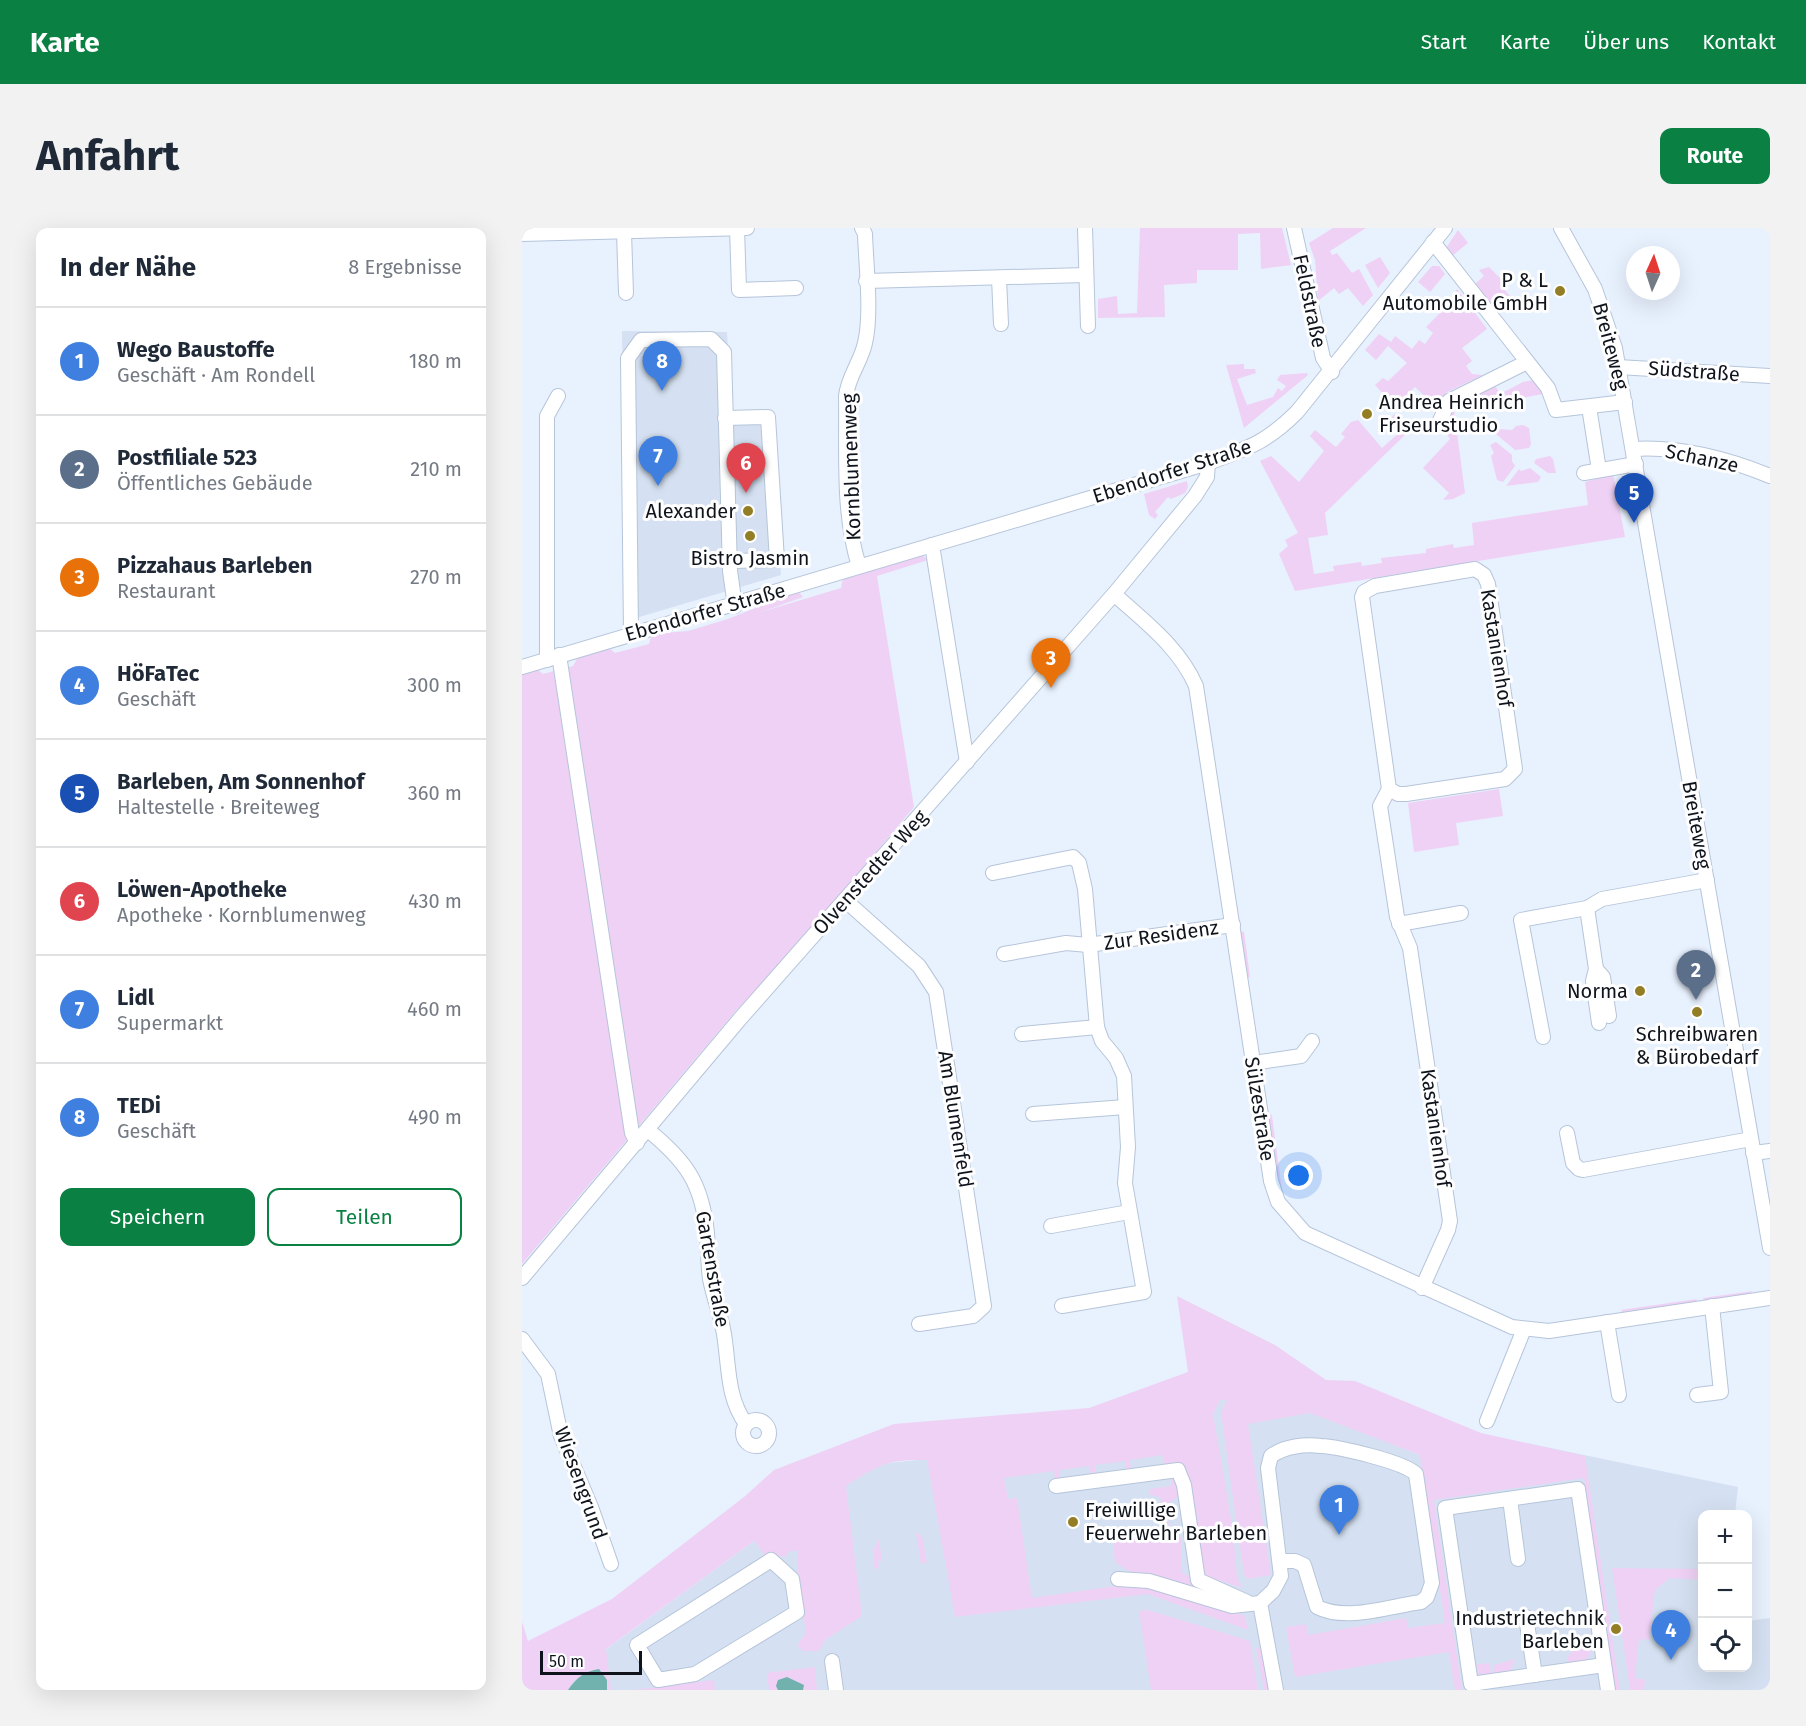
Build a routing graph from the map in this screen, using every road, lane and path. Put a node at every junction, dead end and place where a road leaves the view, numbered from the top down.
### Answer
1 (737, 228) edge
2 (747, 228) edge
3 (864, 228) edge
4 (1085, 228) edge
5 (1294, 228) edge
6 (1445, 228) edge
7 (1561, 228) edge
8 (631, 230) edge
9 (522, 234) edge
10 (1433, 242) junction
11 (1085, 275) junction
12 (999, 278) junction
13 (866, 280) junction
14 (796, 288) dead end
15 (626, 293) dead end
16 (1001, 324) dead end
17 (1088, 326) dead end
18 (1527, 362) junction
19 (1618, 367) junction
20 (1332, 372) junction
21 (1770, 376) edge
22 (558, 396) dead end
23 (1625, 402) junction
24 (1589, 407) junction
25 (725, 418) junction
26 (1438, 425) dead end
27 (1633, 449) junction
28 (1208, 463) junction
29 (1636, 464) junction
30 (1599, 470) junction
31 (1584, 472) dead end
32 (1770, 476) edge
33 (932, 545) junction
34 (730, 561) junction
35 (859, 566) junction
36 (1114, 594) junction
37 (735, 606) junction
38 (631, 634) junction
39 (553, 658) junction
40 (522, 667) edge
41 (967, 762) junction
42 (1389, 789) junction
43 (993, 873) dead end
44 (1707, 880) junction
45 (846, 901) junction
46 (1587, 908) junction
47 (1461, 913) dead end
48 (1399, 924) junction
49 (1233, 925) junction
50 (1088, 945) junction
51 (1004, 954) dead end
52 (1604, 1020) dead end
53 (1097, 1027) junction
54 (1022, 1034) dead end
55 (1543, 1038) dead end
56 (1312, 1041) dead end
57 (1253, 1063) junction
58 (1125, 1107) junction
59 (1033, 1114) dead end
60 (648, 1130) junction
61 (1567, 1133) dead end
62 (637, 1143) junction
63 (1752, 1146) junction
64 (1770, 1151) edge
65 (1129, 1212) junction
66 (1051, 1226) dead end
67 (1770, 1248) edge
68 (522, 1278) edge
69 (1422, 1288) junction
70 (1770, 1298) edge
71 (1062, 1306) dead end
72 (1712, 1306) junction
73 (1608, 1322) junction
74 (919, 1324) dead end
75 (1524, 1329) junction
76 (522, 1340) edge
77 (1619, 1395) dead end
78 (1697, 1395) dead end
79 (1486, 1421) dead end
80 (746, 1424) dead end
81 (1056, 1486) dead end
82 (1509, 1499) junction
83 (1518, 1559) dead end
84 (1280, 1561) junction
85 (611, 1564) dead end
86 (1118, 1579) dead end
87 (1253, 1603) junction
88 (1526, 1617) dead end
89 (832, 1661) dead end
90 (1604, 1665) junction
91 (696, 1674) joint
92 (1535, 1675) junction
93 (836, 1690) edge
94 (1276, 1690) edge
95 (1608, 1690) edge

1 - 2 street
1 - 8 street
1 - 14 street
3 - 13 street, Kornblumenweg
4 - 11 street
5 - 20 street, Feldstraße
6 - 10 street, Ebendorfer Straße
7 - 19 street, Breiteweg
8 - 9 street
8 - 15 street
10 - 18 street
10 - 20 street, Ebendorfer Straße
11 - 12 street
11 - 17 street
12 - 13 street
12 - 16 street
13 - 35 street, Kornblumenweg
18 - 24 street, Breiteweg
18 - 26 street
19 - 21 street, Südstraße
19 - 23 street, Breiteweg
20 - 28 street, Ebendorfer Straße
22 - 39 street
23 - 24 street, Breiteweg
23 - 27 street, Breiteweg
24 - 30 street
25 - 34 street
25 - 34 street
25 - 38 street
27 - 29 street, Breiteweg
27 - 32 street, Schanze
28 - 33 street, Ebendorfer Straße
28 - 36 street, Olvenstedter Weg
29 - 30 street
29 - 44 street, Breiteweg
30 - 31 street
33 - 35 street, Ebendorfer Straße
33 - 41 street
34 - 37 street
35 - 37 street, Ebendorfer Straße
36 - 41 street, Olvenstedter Weg
36 - 49 street, Sülzestraße
37 - 38 street, Ebendorfer Straße
38 - 39 street, Ebendorfer Straße
39 - 40 street, Ebendorfer Straße
39 - 62 street
41 - 45 street, Olvenstedter Weg
42 - 42 street, Kastanienhof
42 - 48 street, Kastanienhof
43 - 50 street, Zur Residenz
44 - 46 street
44 - 63 street, Breiteweg
45 - 60 street, Olvenstedter Weg
45 - 74 street, Am Blumenfeld
46 - 52 street
46 - 55 street
47 - 48 street
48 - 69 street, Kastanienhof
49 - 50 street, Zur Residenz
49 - 57 street, Sülzestraße
50 - 51 street, Zur Residenz
50 - 53 street, Zur Residenz
53 - 54 street
53 - 58 street, Zur Residenz
56 - 57 street
57 - 69 street, Sülzestraße
58 - 59 street
58 - 65 street, Zur Residenz
60 - 62 street, Olvenstedter Weg
60 - 80 street, Gartenstraße
61 - 63 street
62 - 68 street, Olvenstedter Weg
63 - 64 street
63 - 67 street, Breiteweg
65 - 66 street
65 - 71 street, Zur Residenz
69 - 75 street, Sülzestraße
70 - 72 street, Sülzestraße
72 - 73 street, Sülzestraße
72 - 78 street
73 - 75 street, Sülzestraße
73 - 77 street
75 - 79 street
76 - 85 street, Wiesengrund
81 - 87 street
82 - 83 street
82 - 90 street
82 - 92 street
84 - 84 street
84 - 87 street
86 - 87 street
87 - 94 street
88 - 92 street
89 - 93 street
90 - 92 street
90 - 95 street
91 - 91 street

